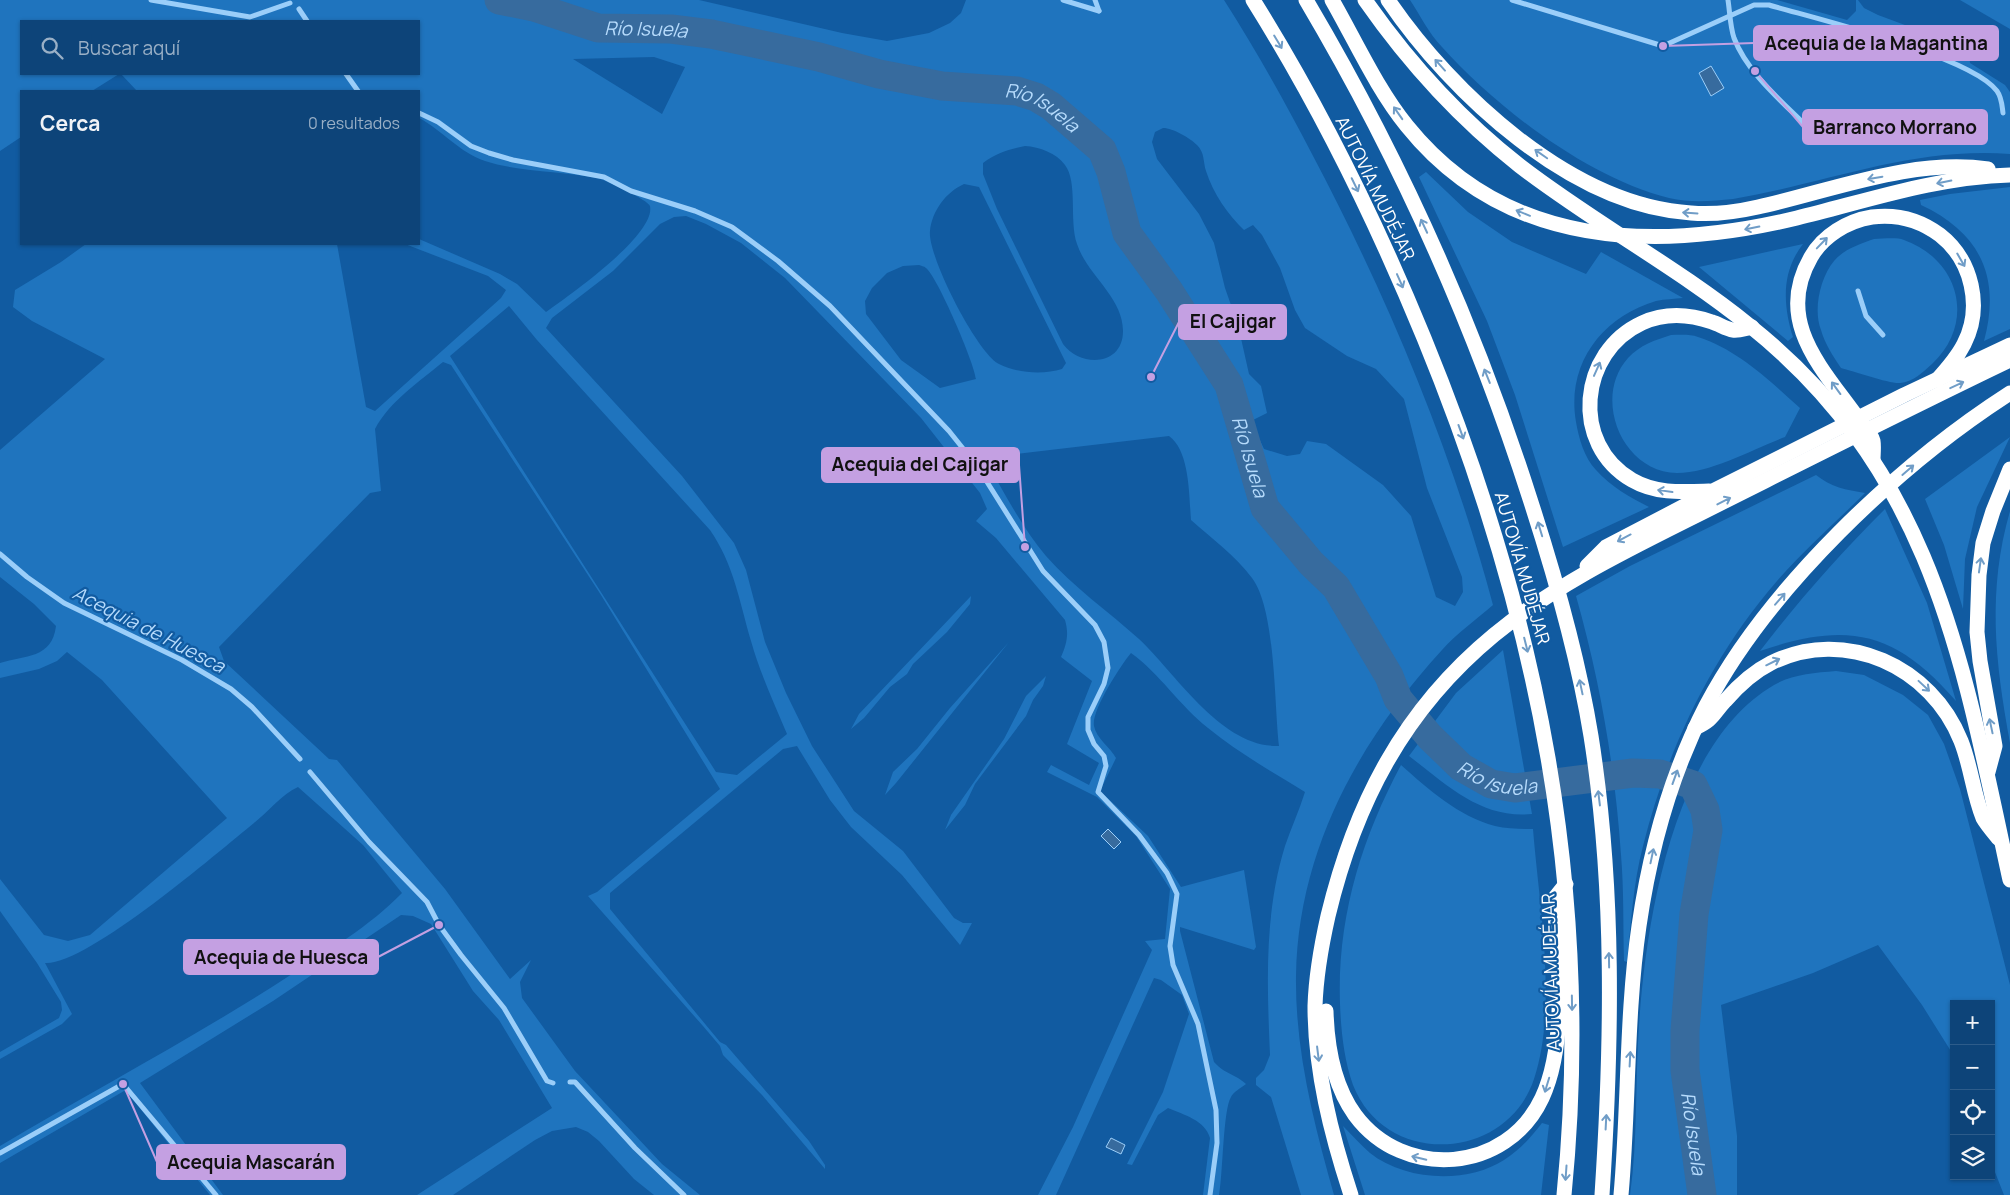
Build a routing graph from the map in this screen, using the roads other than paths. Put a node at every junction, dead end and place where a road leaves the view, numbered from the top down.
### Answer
1 (1253, 0) edge
2 (1306, 0) edge
3 (1332, 0) edge
4 (1365, 0) edge
5 (1388, 0) edge
6 (2010, 174) edge
7 (1752, 327) junction
8 (2010, 345) edge
9 (2010, 360) edge
10 (1937, 380) junction
11 (2010, 393) edge
12 (1909, 401) junction
13 (1803, 454) junction
14 (1873, 460) junction
15 (2010, 469) edge
16 (1713, 491) junction
17 (1573, 579) junction
18 (1695, 728) junction
19 (1987, 774) junction
20 (2002, 845) junction
21 (2010, 880) edge
22 (1566, 884) junction
23 (1328, 919) junction
24 (1351, 1195) edge
25 (1564, 1195) edge
26 (1602, 1195) edge
27 (1621, 1195) edge

1 -> 22 highway, AUTOVÍA MUDÉJAR
26 -> 2 highway, AUTOVÍA MUDÉJAR
6 -> 3 highway
4 - 7 highway
6 -> 5 highway
7 - 14 highway
16 -> 7 highway
8 - 10 highway
12 -> 9 highway
10 - 12 highway
14 -> 10 highway
18 -> 11 highway
12 - 13 highway
13 - 16 highway
17 -> 13 highway
14 - 19 highway
19 -> 15 highway
16 -> 17 highway
17 - 23 highway
18 -> 20 highway
27 -> 18 highway
19 - 20 highway
20 - 21 highway
22 -> 23 highway
22 -> 25 highway, AUTOVÍA MUDÉJAR
23 -> 24 highway

